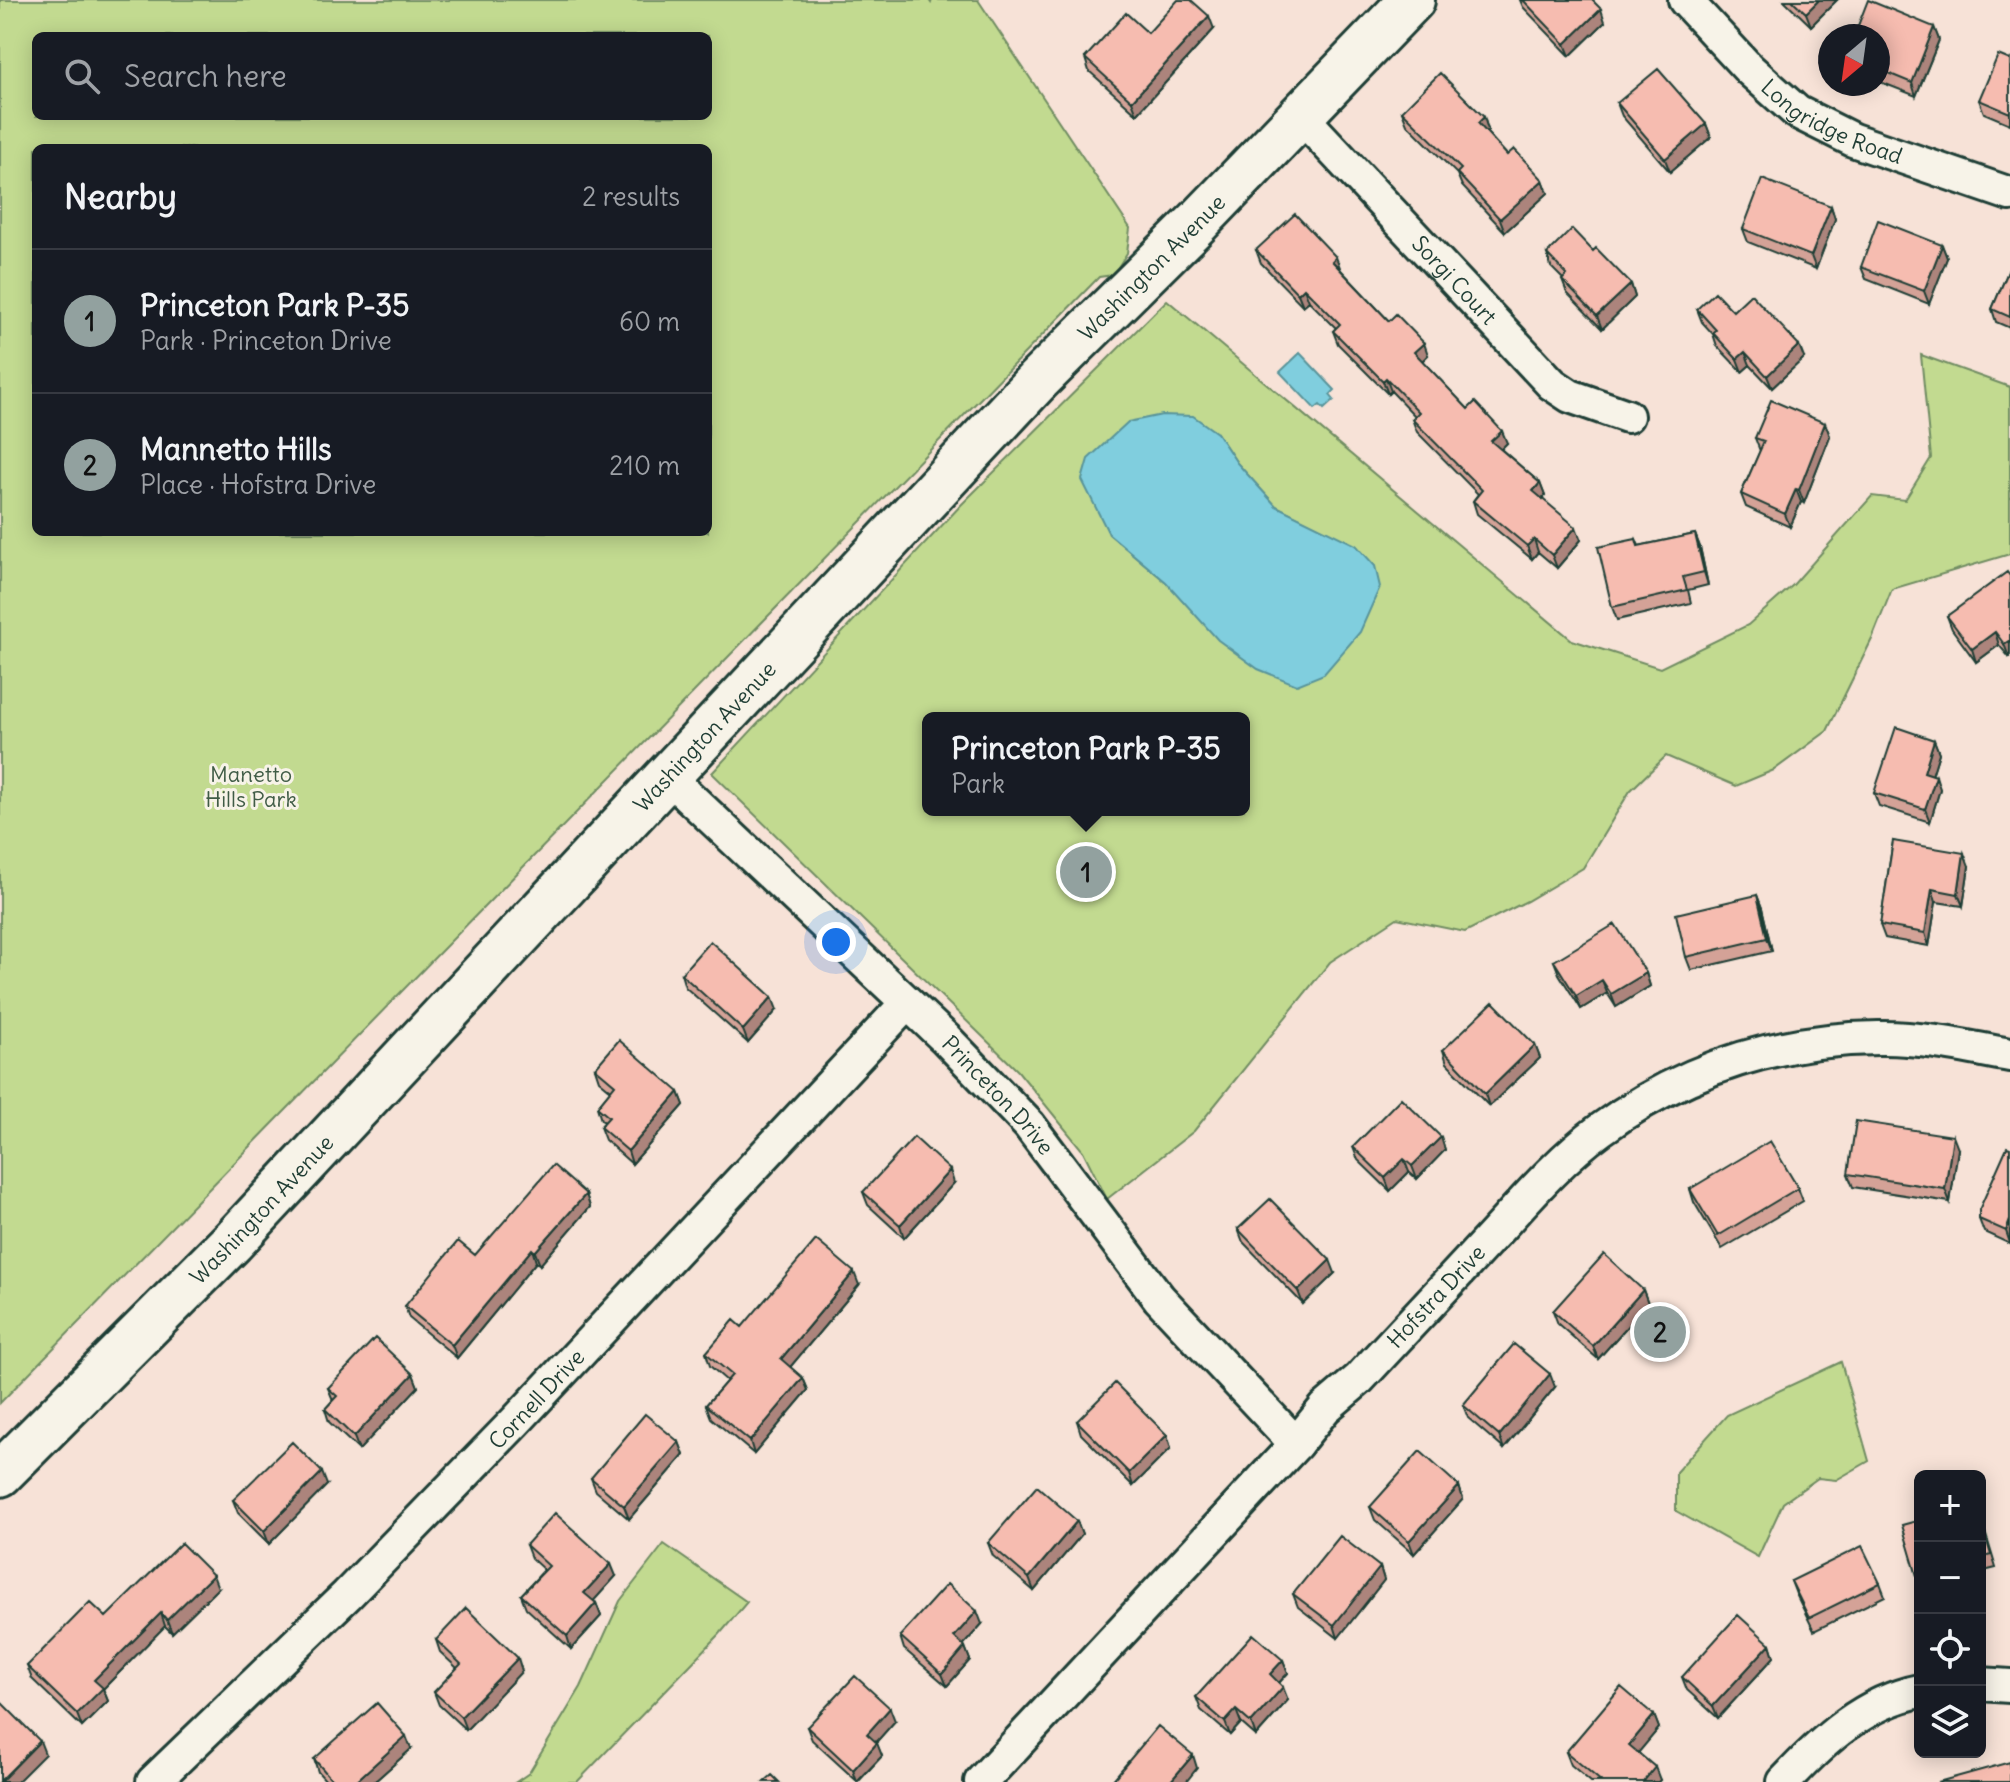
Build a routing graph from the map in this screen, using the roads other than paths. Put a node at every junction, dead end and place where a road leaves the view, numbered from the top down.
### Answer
1 (1412, 0) edge
2 (1685, 0) edge
3 (1300, 115) junction
4 (2010, 194) edge
5 (1627, 416) dead end
6 (667, 776) junction
7 (907, 1003) junction
8 (2010, 1055) edge
9 (1296, 1444) junction
10 (0, 1474) edge
11 (1986, 1684) edge
12 (2010, 1686) edge
13 (1914, 1692) edge
14 (153, 1782) edge
15 (981, 1782) edge
16 (1784, 1782) edge

1 - 3 main road, Washington Avenue
2 - 4 street, Longridge Road
3 - 5 street, Sorgi Court
3 - 6 main road, Washington Avenue
6 - 7 street, Princeton Drive
6 - 10 main road, Washington Avenue
7 - 9 street, Princeton Drive
7 - 14 street, Cornell Drive
8 - 9 street, Hofstra Drive
9 - 15 street, Hofstra Drive
11 - 12 street
13 - 16 street

